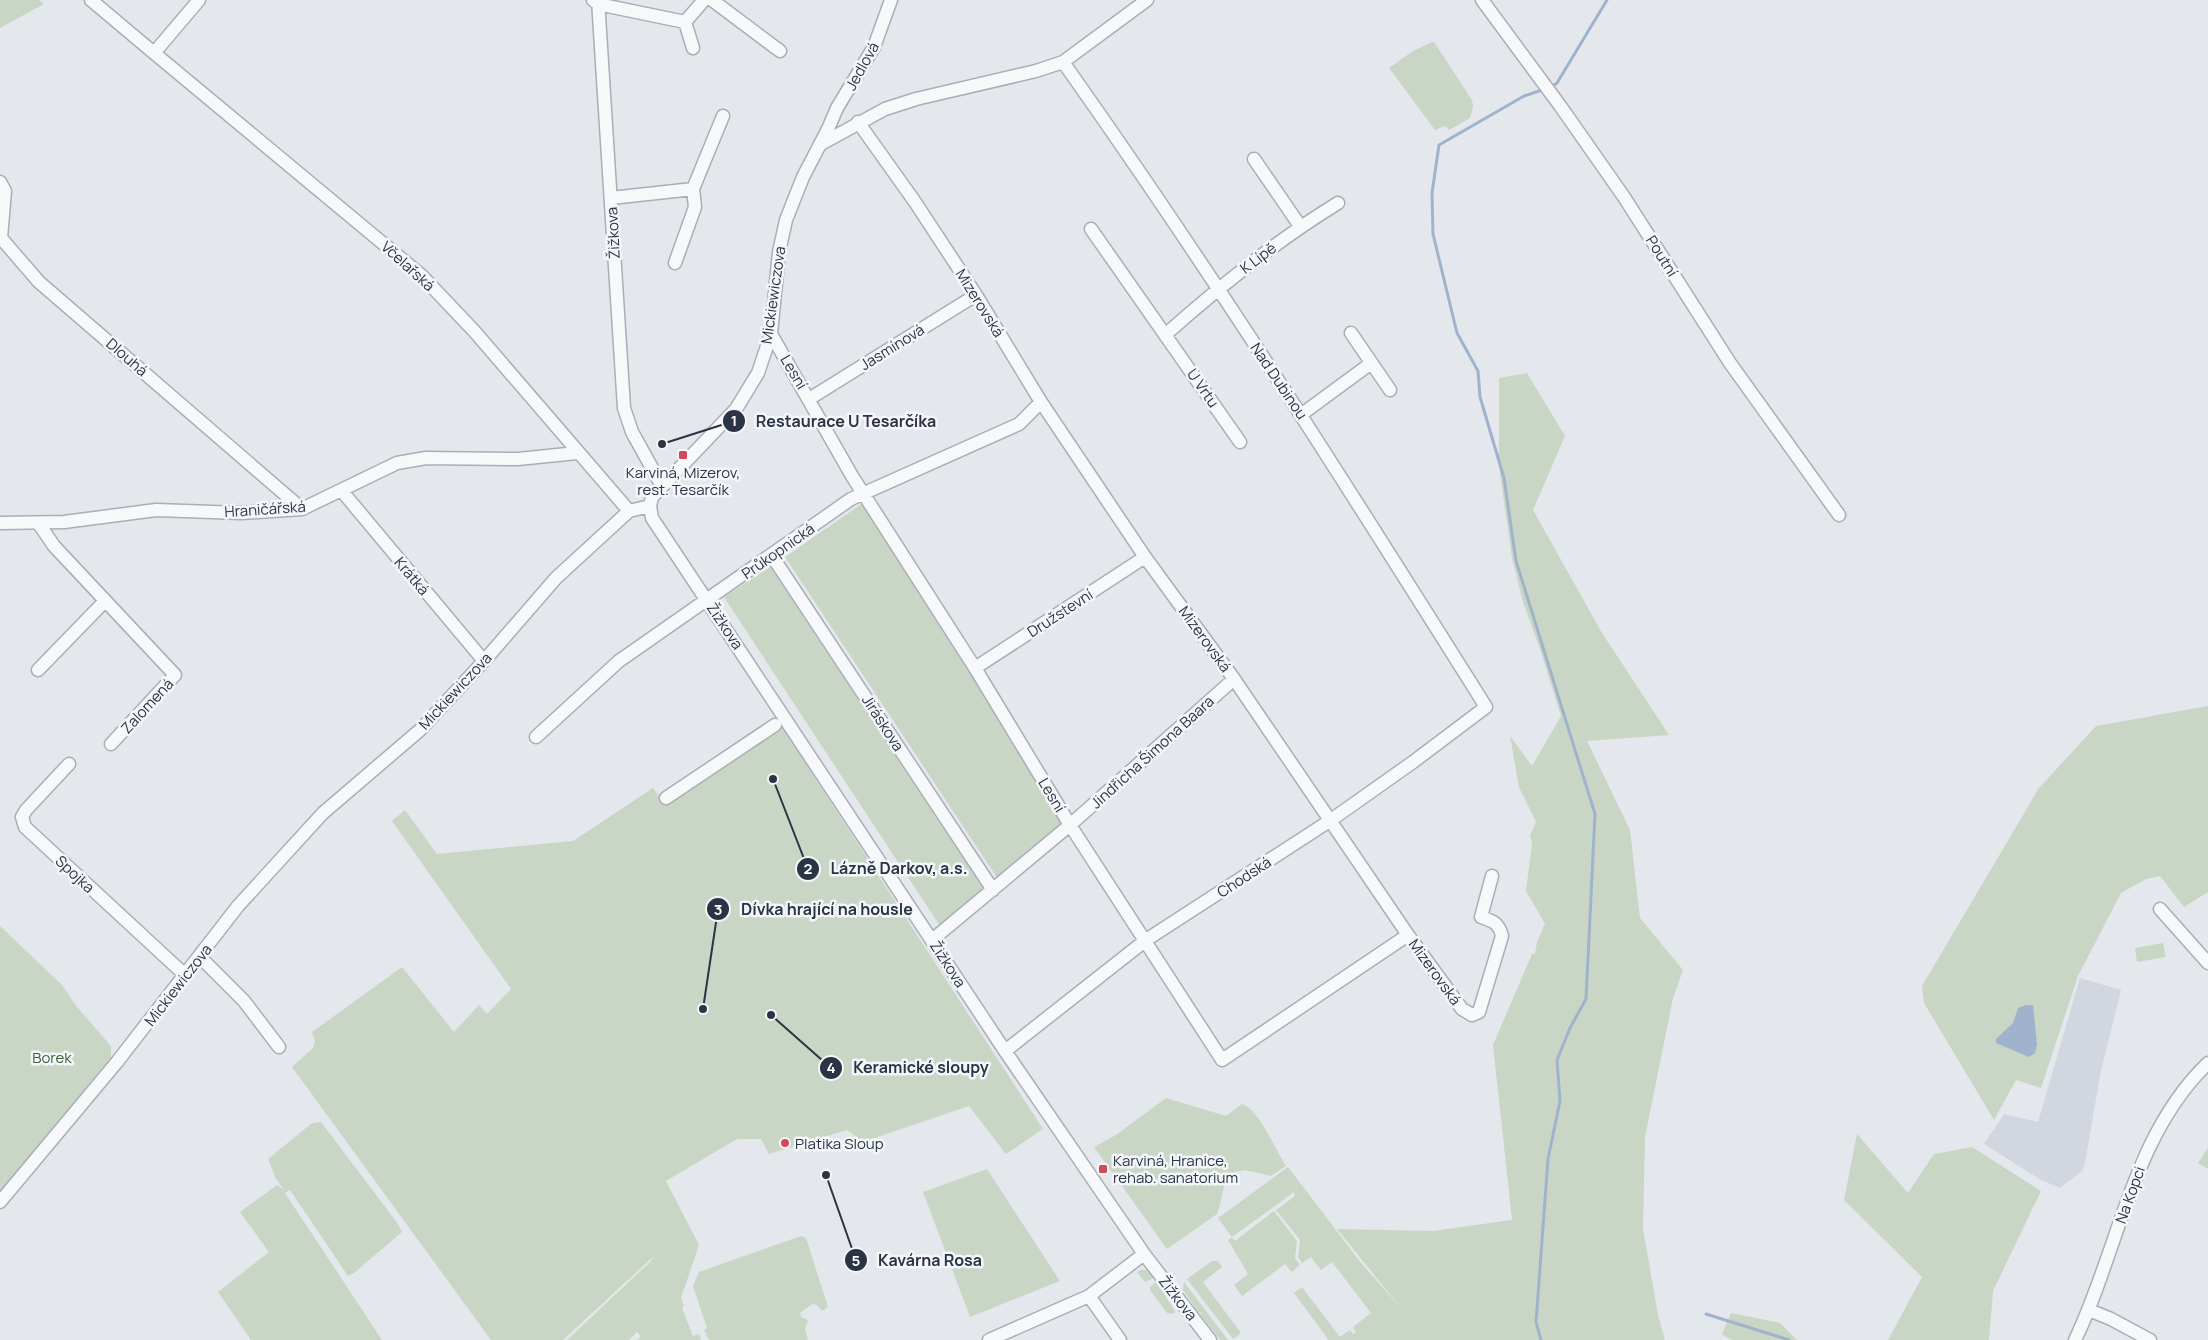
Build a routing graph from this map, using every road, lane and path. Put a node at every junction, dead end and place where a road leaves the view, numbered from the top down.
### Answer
1 (91, 0) edge
2 (198, 0) edge
3 (704, 0) edge
4 (712, 0) edge
5 (891, 0) edge
6 (1147, 0) edge
7 (1482, 0) edge
8 (596, 1) edge
9 (685, 22) junction
10 (692, 48) dead end
11 (780, 51) dead end
12 (154, 53) junction
13 (1063, 62) junction
14 (724, 116) dead end
15 (858, 122) junction
16 (828, 129) joint
17 (821, 144) junction
18 (1254, 159) dead end
19 (0, 182) edge
20 (693, 189) junction
21 (611, 198) junction
22 (1338, 203) dead end
23 (1300, 226) junction
24 (1091, 229) dead end
25 (676, 263) dead end
26 (1217, 289) junction
27 (976, 295) junction
28 (1351, 333) dead end
29 (771, 334) junction
30 (1165, 335) junction
31 (1370, 364) junction
32 (1390, 390) dead end
33 (809, 399) junction
34 (1041, 402) junction
35 (1302, 414) junction
36 (1240, 442) dead end
37 (577, 452) junction
38 (662, 486) junction
39 (341, 490) junction
40 (863, 492) junction
41 (650, 506) junction
42 (302, 509) junction
43 (629, 511) junction
44 (1839, 516) dead end
45 (1, 524) edge
46 (39, 524) junction
47 (772, 556) junction
48 (1146, 557) junction
49 (708, 600) junction
50 (106, 601) junction
51 (484, 661) junction
52 (975, 668) junction
53 (38, 670) dead end
54 (1234, 679) junction
55 (1486, 707) joint
56 (775, 725) dead end
57 (536, 737) dead end
58 (110, 744) dead end
59 (70, 764) dead end
60 (666, 798) dead end
61 (1331, 820) junction
62 (1070, 825) junction
63 (1492, 876) dead end
64 (993, 890) junction
65 (2160, 909) dead end
66 (1408, 935) junction
67 (932, 940) junction
68 (1146, 940) junction
69 (200, 957) junction
70 (2208, 963) edge
71 (185, 975) junction
72 (280, 1047) dead end
73 (1005, 1051) junction
74 (2208, 1063) edge
75 (0, 1202) edge
76 (1144, 1254) junction
77 (1090, 1296) junction
78 (2089, 1310) junction
79 (989, 1340) edge
80 (1120, 1340) edge
81 (1210, 1340) edge
82 (2075, 1340) edge
83 (2150, 1340) edge

1 - 12 street, Včelařská
2 - 12 street
3 - 9 street
4 - 11 street
5 - 16 street, Jedlová
6 - 13 street
7 - 44 street, Poutní
8 - 9 street
8 - 21 street, Žižkova
9 - 10 street
12 - 37 street, Včelařská
13 - 15 street
13 - 26 street, Nad Dubinou
14 - 20 street
15 - 17 street
15 - 27 street, Mizerovská
16 - 17 street, Mickiewiczova
17 - 29 street, Mickiewiczova
18 - 23 street
19 - 42 street, Dlouhá
20 - 21 street
20 - 25 street
21 - 38 street, Žižkova
22 - 23 street, K Lípě
23 - 26 street, K Lípě
24 - 30 street, U Vrtu
26 - 30 street
26 - 35 street, Nad Dubinou
27 - 33 street, Jasmínová
27 - 34 street, Mizerovská
28 - 31 street
29 - 33 street, Lesní
29 - 38 street, Mickiewiczova
30 - 36 street, U Vrtu
31 - 32 street
31 - 35 street
33 - 40 street, Lesní
34 - 40 street, Průkopnická
34 - 48 street, Mizerovská
35 - 55 street, Nad Dubinou
37 - 39 street, Hraničářská
37 - 43 street, Včelařská
38 - 41 street, Mickiewiczova
39 - 42 street, Hraničářská
39 - 51 street, Krátká
40 - 47 street, Průkopnická
40 - 52 street, Lesní
41 - 43 street, Mickiewiczova
41 - 49 street, Žižkova
42 - 46 street, Hraničářská
43 - 51 street, Mickiewiczova
45 - 46 street, Hraničářská
46 - 50 street, Zalomená
47 - 49 street, Průkopnická
47 - 64 street, Jiráskova
48 - 52 street, Družstevní
48 - 54 street, Mizerovská
49 - 57 street, Průkopnická
49 - 67 street, Žižkova
50 - 53 street
50 - 58 street, Zalomená
51 - 69 street, Mickiewiczova
52 - 62 street, Lesní
54 - 61 street, Mizerovská
54 - 62 street, Jindřicha Šimona Baara
55 - 61 street, Chodská
56 - 60 street
59 - 71 street, Spojka
61 - 66 street, Mizerovská
61 - 68 street, Chodská
62 - 64 street, Jindřicha Šimona Baara
62 - 68 street, Lesní
63 - 66 street, Mizerovská
64 - 67 street, Jindřicha Šimona Baara
65 - 70 street
66 - 68 street, Lesní
67 - 73 street, Žižkova
68 - 73 street, Chodská
69 - 71 street, Mickiewiczova
69 - 72 street
71 - 75 street, Mickiewiczova
73 - 76 street, Žižkova
74 - 78 street, Na Kopci
76 - 77 street
76 - 81 street, Žižkova
77 - 79 street
77 - 80 street
78 - 82 street, Na Kopci
78 - 83 street

